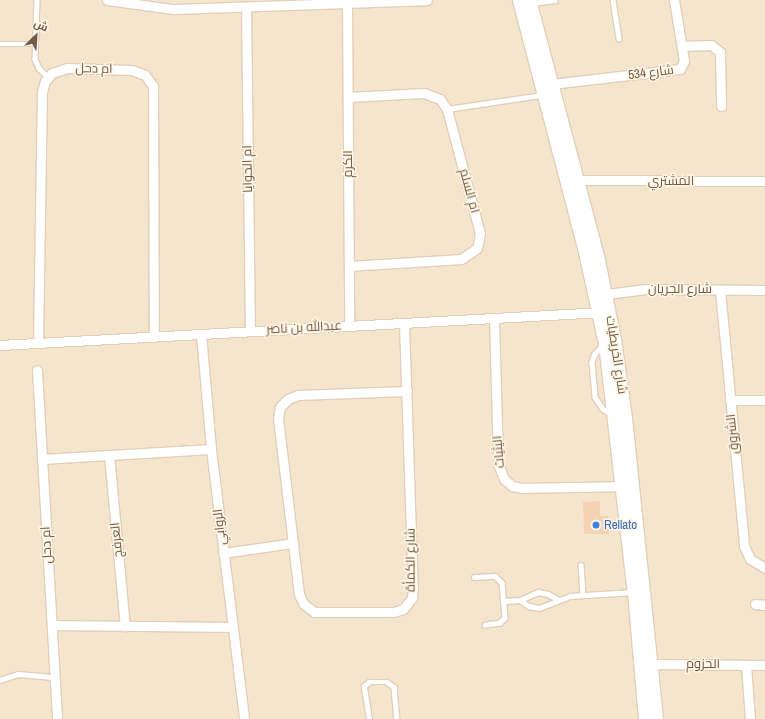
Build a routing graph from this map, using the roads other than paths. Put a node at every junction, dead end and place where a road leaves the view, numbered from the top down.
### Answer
1 (37, 0) edge
2 (111, 0) edge
3 (427, 0) edge
4 (555, 0) edge
5 (613, 0) edge
6 (674, 0) edge
7 (522, 2) edge
8 (347, 3) junction
9 (246, 7) junction
10 (619, 39) dead end
11 (0, 44) edge
12 (35, 44) junction
13 (682, 46) junction
14 (48, 77) junction
15 (548, 89) junction
16 (348, 97) junction
17 (720, 106) dead end
18 (447, 109) junction
19 (576, 180) junction
20 (765, 181) edge
21 (349, 266) junction
22 (720, 290) junction
23 (765, 290) edge
24 (600, 295) junction
25 (604, 312) junction
26 (494, 318) junction
27 (404, 323) junction
28 (350, 326) junction
29 (250, 331) junction
30 (201, 334) junction
31 (154, 336) junction
32 (38, 343) junction
33 (0, 345) edge
34 (37, 370) dead end
35 (407, 391) junction
36 (730, 400) junction
37 (765, 400) edge
38 (211, 449) junction
39 (109, 455) junction
40 (42, 459) junction
41 (627, 486) junction
42 (293, 543) junction
43 (223, 553) junction
44 (582, 565) dead end
45 (765, 568) edge
46 (474, 577) dead end
47 (634, 592) junction
48 (583, 594) junction
49 (557, 599) junction
50 (520, 600) junction
51 (505, 601) junction
52 (755, 604) dead end
53 (765, 605) edge
54 (52, 625) junction
55 (485, 625) dead end
56 (126, 626) junction
57 (232, 627) junction
58 (646, 664) junction
59 (746, 665) junction
60 (765, 665) edge
61 (55, 677) junction
62 (0, 680) edge
63 (57, 719) edge
64 (244, 719) edge
65 (368, 719) edge
66 (397, 719) edge
67 (645, 719) edge
68 (656, 719) edge
69 (750, 719) edge

1 - 12 lane
2 - 9 street
3 - 8 street
4 - 7 lane
5 - 10 lane
6 - 13 street, شارع 534
7 - 15 street, شارع الخريطيات
8 - 9 street
8 - 16 street, الكرم
9 - 29 street, ام الحوايا
11 - 12 lane
12 - 14 lane
13 - 15 street, شارع 534
13 - 17 street
14 - 31 street, ام دحل
14 - 32 street
15 - 18 lane
15 - 19 street, شارع الخريطيات
15 - 24 street, شارع الخريطيات
16 - 18 street
16 - 21 street, الكرم
18 - 21 street, ام السلم
19 - 20 street, المشتري
19 - 24 street, شارع الخريطيات
21 - 28 street, الكرم
22 - 23 street, شارع الجريان
22 - 24 street, شارع الجريان
22 - 36 street, الشروق
24 - 25 street, شارع الخريطيات
25 - 26 street, عبدالله بن ناصر
25 - 41 street, شارع الخريطيات
25 - 41 street, شارع الخريطيات
26 - 27 street, عبدالله بن ناصر
26 - 41 street, اليثياث
27 - 28 street, عبدالله بن ناصر
27 - 35 street, شارع الكمأة
28 - 29 street, عبدالله بن ناصر
29 - 30 street, عبدالله بن ناصر
30 - 31 street, عبدالله بن ناصر
30 - 38 street, الروابي
31 - 32 street, عبدالله بن ناصر
32 - 33 street, عبدالله بن ناصر
34 - 40 street, ام دحل
35 - 42 street, شارع الكمأة
35 - 42 street, شارع الكمأة
36 - 37 street
36 - 45 street, الشروق
38 - 39 street
38 - 43 street, الروابي
39 - 40 street
39 - 56 street, العرفج
40 - 54 street, ام دحل
41 - 47 street, شارع الخريطيات
41 - 58 street, شارع الخريطيات
42 - 43 street
43 - 57 street, الروابي
44 - 48 lane
46 - 51 lane
47 - 48 lane
47 - 58 street, شارع الخريطيات
48 - 49 lane
49 - 50 lane
49 - 50 lane
50 - 51 lane
51 - 55 lane
52 - 53 street
54 - 56 street
54 - 61 street, ام دحل
56 - 57 street
57 - 64 street, الروابي
58 - 59 street, الحزوم
58 - 67 street, شارع الخريطيات
58 - 68 street, شارع الخريطيات
59 - 60 street, الحزوم
59 - 69 street
61 - 62 lane
61 - 63 street, ام دحل
65 - 66 lane

